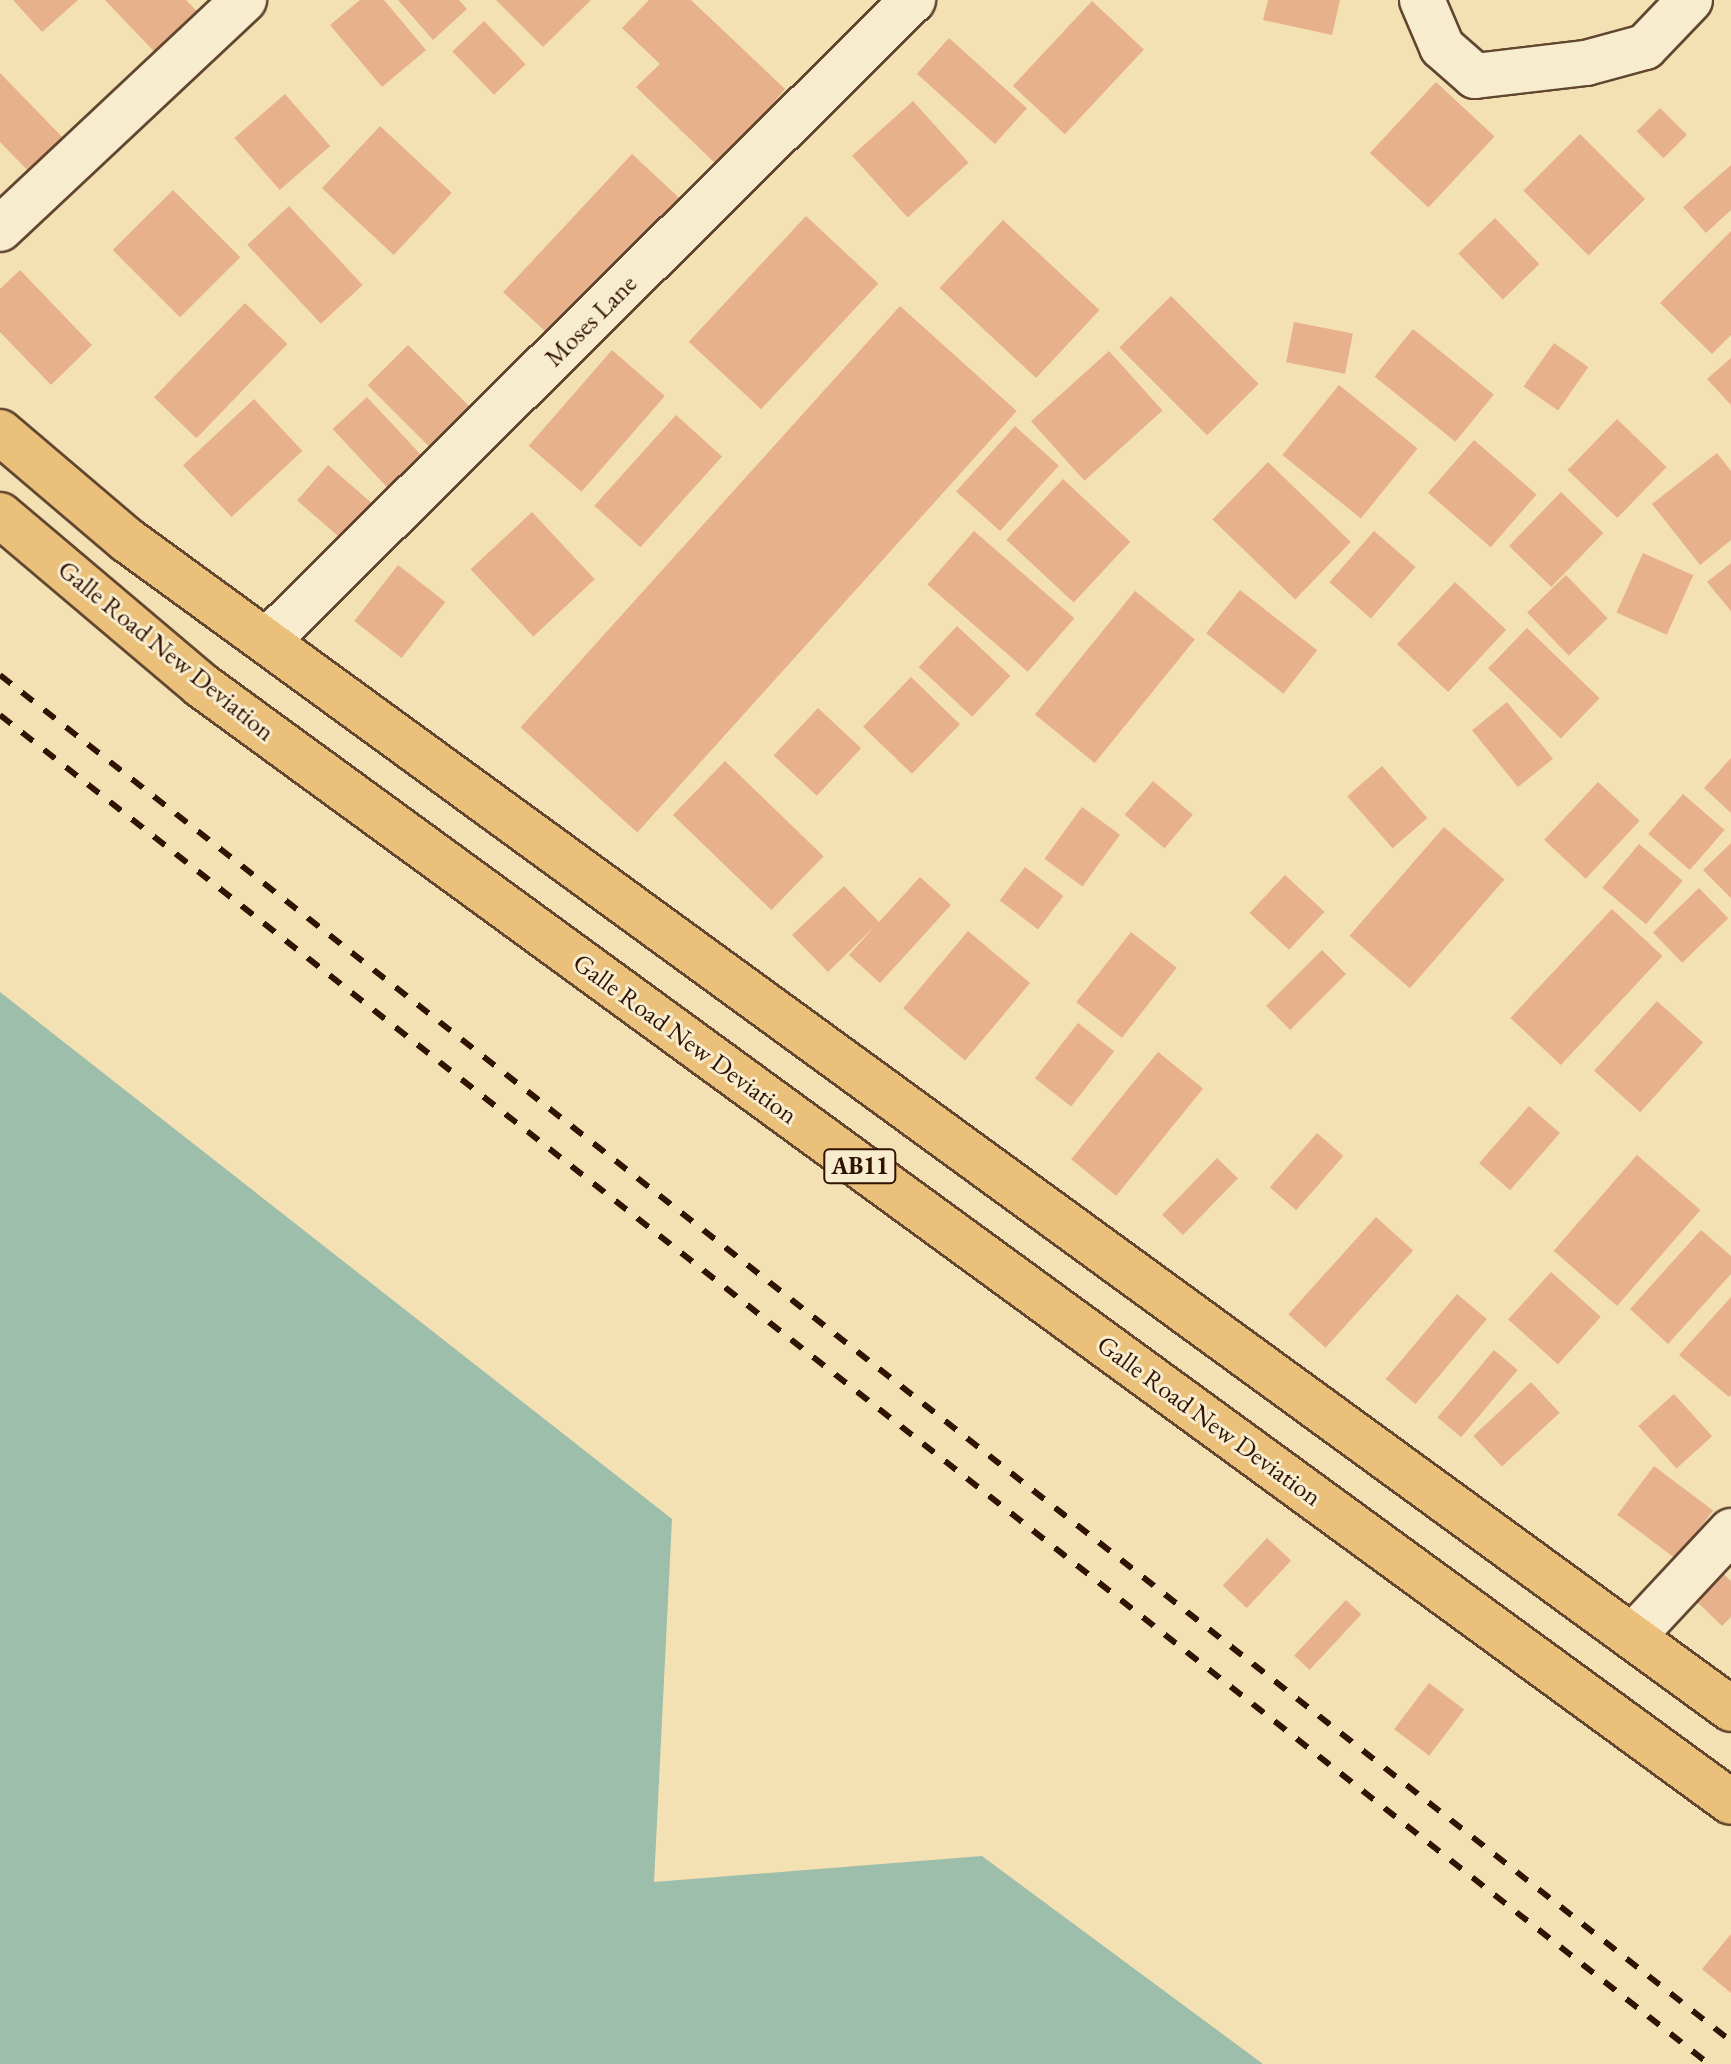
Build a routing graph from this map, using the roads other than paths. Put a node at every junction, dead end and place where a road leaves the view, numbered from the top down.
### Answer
1 (244, 0) edge
2 (913, 0) edge
3 (1422, 0) edge
4 (1690, 0) edge
5 (0, 229) edge
6 (0, 432) edge
7 (0, 515) edge
8 (268, 640) junction
9 (1731, 1531) edge
10 (1635, 1634) junction
11 (1731, 1709) edge
12 (1731, 1802) edge

1 - 5 street
2 - 8 street, Moses Lane
3 - 4 street
6 - 8 main road, AB11
7 - 12 main road, Galle Road New Deviation / AB11
8 - 10 main road, AB11
9 - 10 street
10 - 11 main road, AB11

